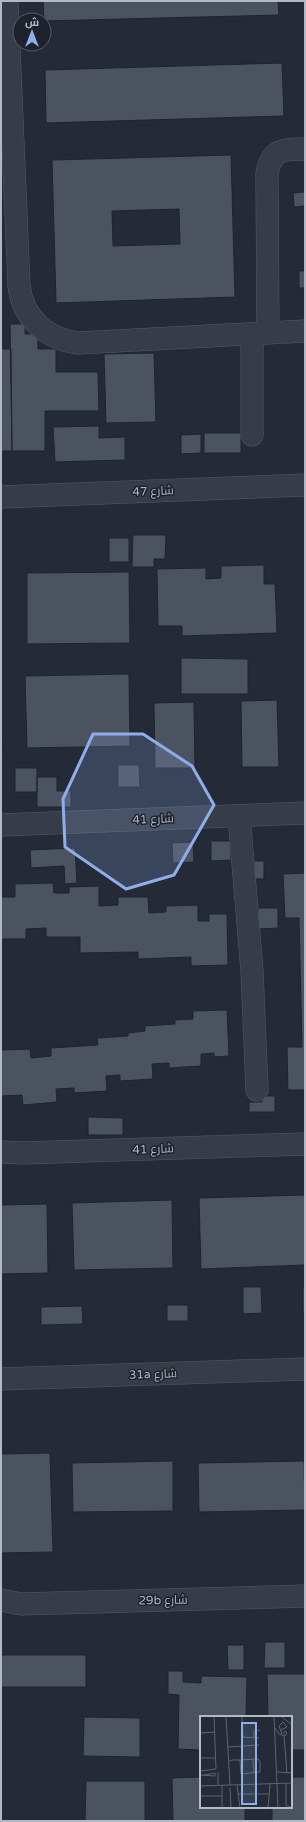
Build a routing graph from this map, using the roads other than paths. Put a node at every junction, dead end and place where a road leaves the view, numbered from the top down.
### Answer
1 (7, 1) edge
2 (305, 149) edge
3 (305, 331) edge
4 (260, 334) junction
5 (252, 435) dead end
6 (305, 485) edge
7 (1, 497) edge
8 (305, 813) edge
9 (239, 816) junction
10 (1, 825) edge
11 (257, 1090) dead end
12 (305, 1144) edge
13 (1, 1152) edge
14 (305, 1369) edge
15 (1, 1379) edge
16 (305, 1596) edge
17 (8, 1604) edge

1 - 4 street
2 - 4 street
3 - 4 street
4 - 5 street
6 - 7 street, شارع 47
8 - 9 street, شارع 41
9 - 10 street, شارع 41
9 - 11 street
12 - 13 street, شارع 41
14 - 15 street, 31a شارع
16 - 17 street, 29b شارع

